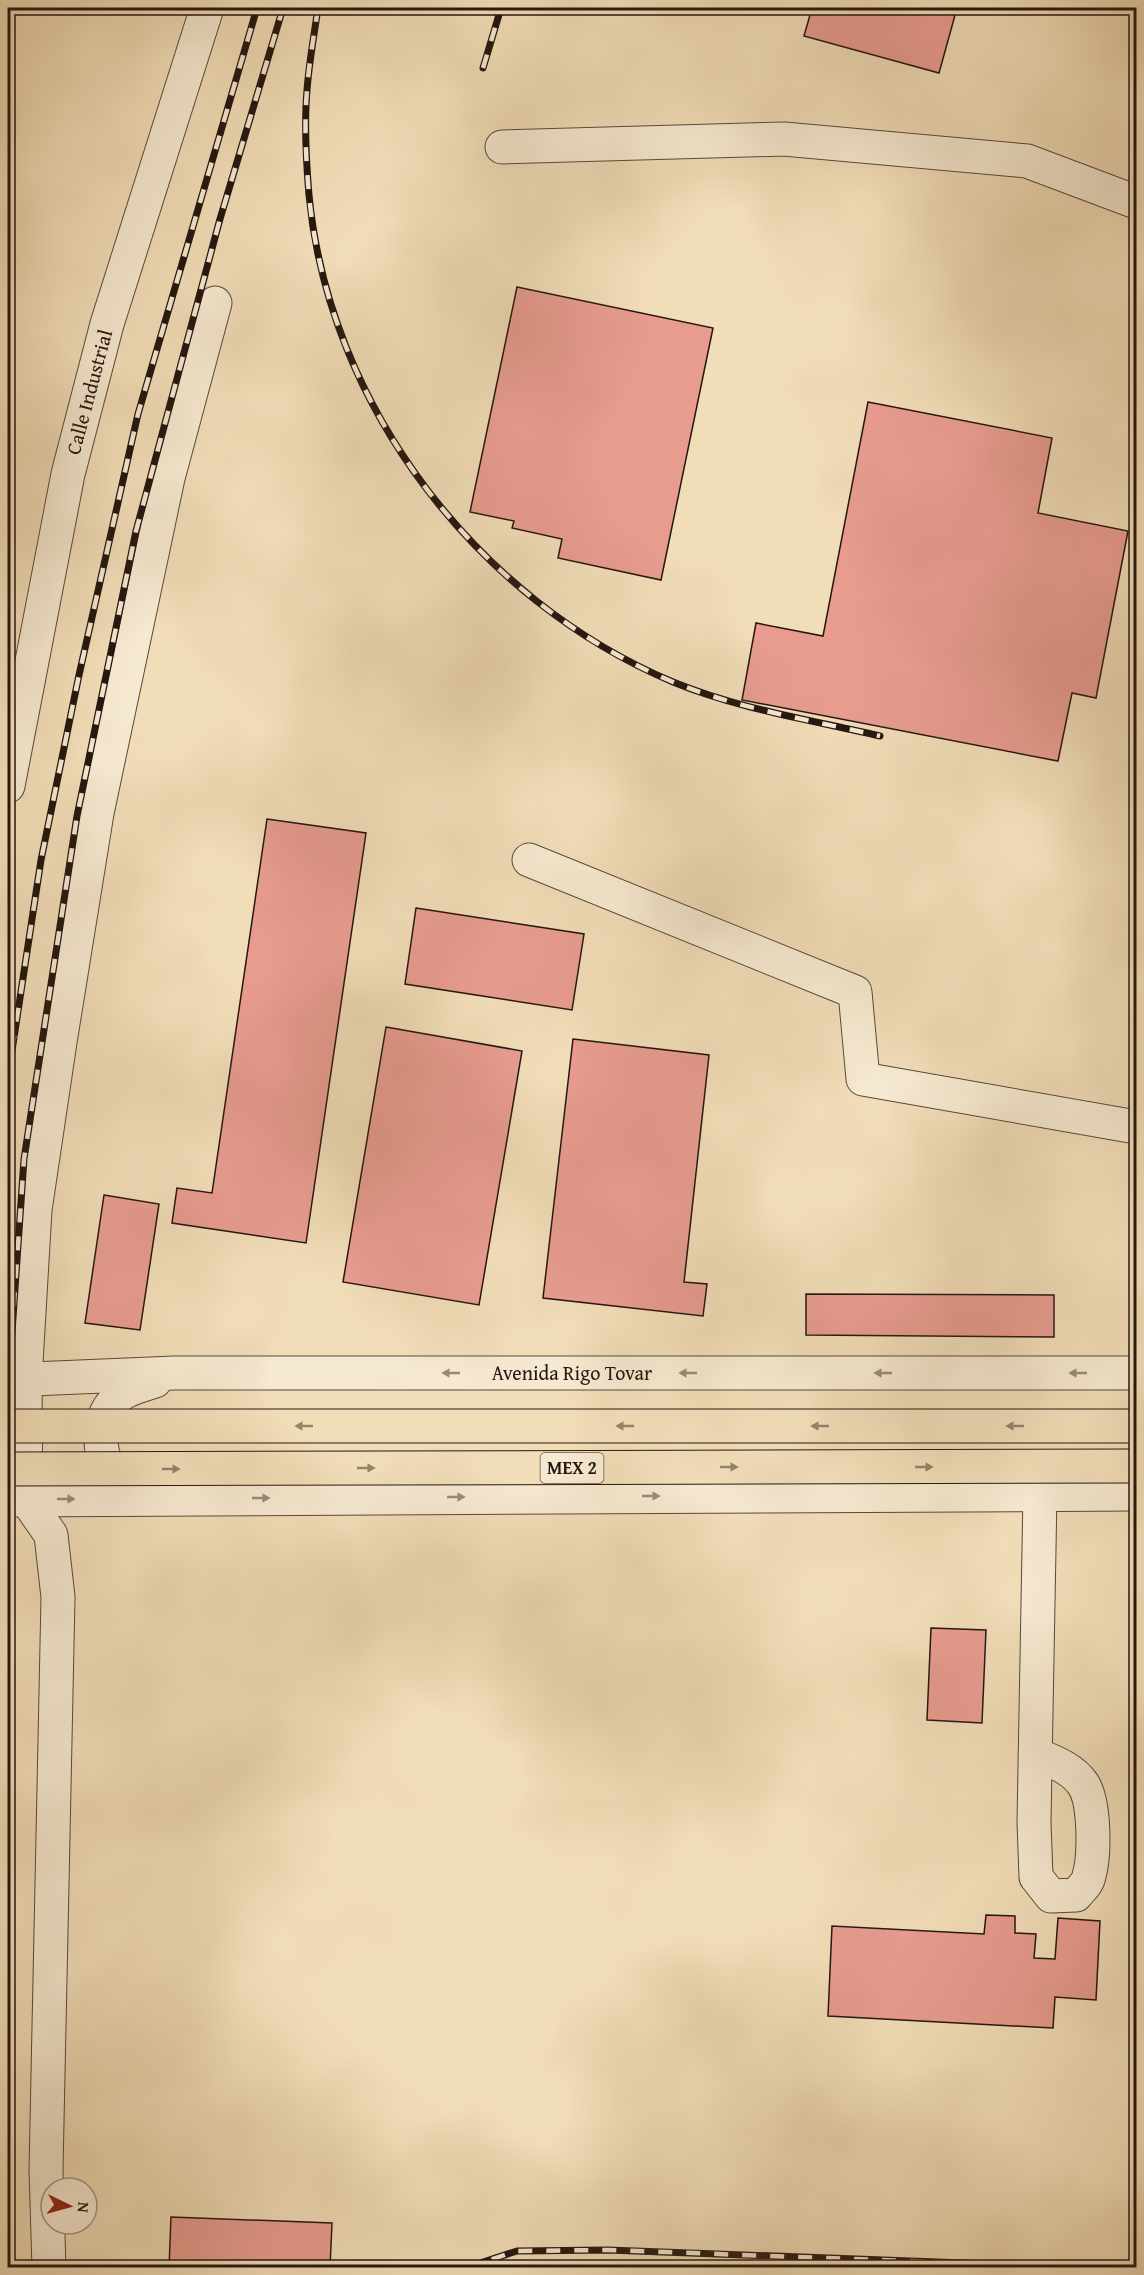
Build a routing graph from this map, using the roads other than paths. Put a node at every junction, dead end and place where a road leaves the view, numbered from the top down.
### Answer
1 (207, 8) edge
2 (502, 147) dead end
3 (1137, 202) edge
4 (215, 303) dead end
5 (8, 786) edge
6 (529, 861) dead end
7 (1137, 1127) edge
8 (174, 1373) junction
9 (1137, 1373) edge
10 (16, 1380) edge
11 (8, 1426) edge
12 (1137, 1426) edge
13 (1137, 1466) edge
14 (8, 1469) edge
15 (1040, 1494) junction
16 (1137, 1494) edge
17 (175, 1499) junction
18 (16, 1500) edge
19 (1035, 1754) dead end
20 (49, 2268) edge

1 - 5 street, Calle Industrial
2 - 3 street
4 - 10 street
6 - 7 street
9 -> 8 street, Avenida Rigo Tovar
8 - 10 street, Avenida Rigo Tovar
8 - 17 street
10 - 18 street
12 -> 11 highway, MEX 2, bridge
14 -> 13 highway, MEX 2, bridge
15 - 16 street
17 -> 15 street
15 - 19 street
18 -> 17 street
18 - 20 street

